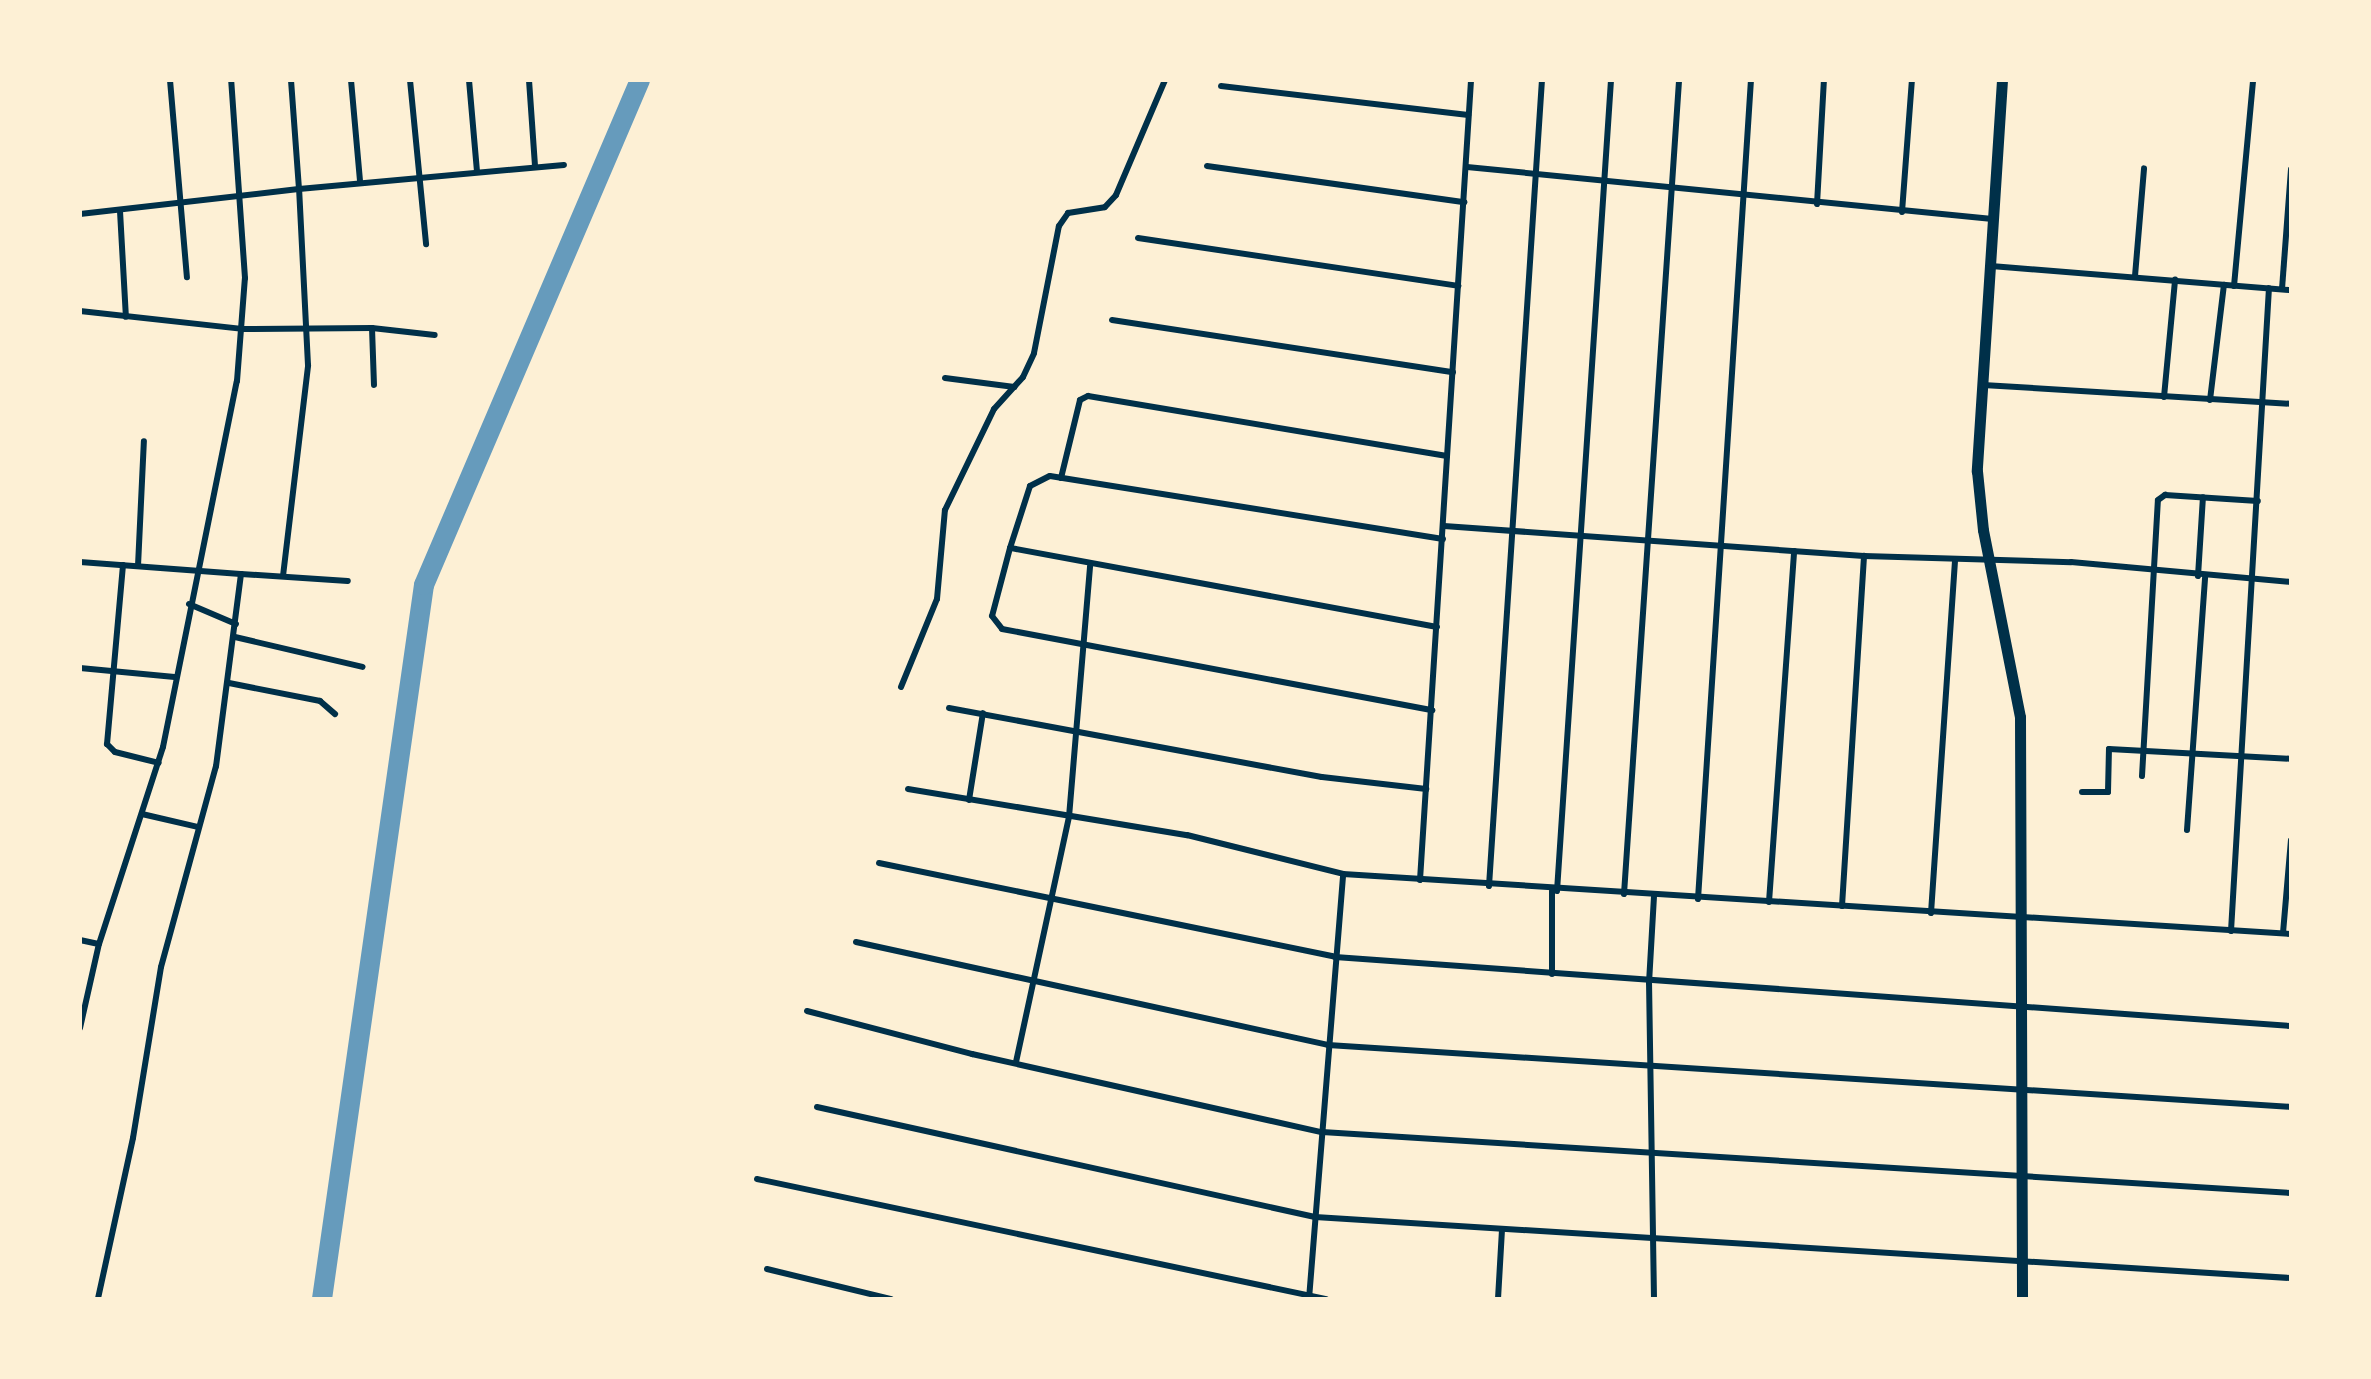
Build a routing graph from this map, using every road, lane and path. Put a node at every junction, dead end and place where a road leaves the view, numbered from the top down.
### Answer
1 (170, 80) edge
2 (231, 80) edge
3 (290, 80) edge
4 (351, 80) edge
5 (410, 80) edge
6 (469, 80) edge
7 (529, 80) edge
8 (1165, 80) edge
9 (1471, 80) edge
10 (1542, 80) edge
11 (1611, 80) edge
12 (1679, 80) edge
13 (1751, 80) edge
14 (1824, 80) edge
15 (1912, 80) edge
16 (2002, 80) edge
17 (2253, 80) edge
18 (1222, 86) dead end
19 (1469, 115) junction
20 (564, 164) dead end
21 (535, 166) junction
22 (1207, 166) dead end
23 (1466, 167) junction
24 (2144, 168) dead end
25 (2291, 169) edge
26 (477, 172) junction
27 (1536, 174) junction
28 (418, 178) junction
29 (360, 182) junction
30 (1605, 182) junction
31 (299, 189) junction
32 (1672, 191) junction
33 (240, 194) junction
34 (1743, 197) junction
35 (181, 201) junction
36 (1464, 202) junction
37 (1816, 204) junction
38 (120, 212) junction
39 (1902, 212) junction
40 (80, 214) edge
41 (1992, 219) junction
42 (1138, 238) dead end
43 (426, 244) dead end
44 (1989, 266) junction
45 (2135, 276) junction
46 (187, 278) dead end
47 (2175, 280) junction
48 (2224, 285) junction
49 (1458, 286) junction
50 (2234, 286) junction
51 (2270, 288) junction
52 (2286, 289) edge
53 (80, 311) edge
54 (126, 317) junction
55 (1112, 320) dead end
56 (372, 328) junction
57 (242, 329) junction
58 (309, 330) junction
59 (435, 335) dead end
60 (1453, 372) junction
61 (944, 378) dead end
62 (374, 385) dead end
63 (1982, 385) junction
64 (1014, 387) junction
65 (2164, 397) junction
66 (2210, 400) junction
67 (2262, 402) junction
68 (2291, 404) edge
69 (144, 440) dead end
70 (1448, 456) junction
71 (1061, 478) junction
72 (2203, 497) junction
73 (2258, 501) junction
74 (1444, 526) junction
75 (1513, 530) junction
76 (1581, 535) junction
77 (1443, 539) junction
78 (1648, 539) junction
79 (1720, 545) junction
80 (1010, 548) junction
81 (1794, 551) junction
82 (1864, 556) junction
83 (1990, 559) junction
84 (1955, 560) junction
85 (80, 562) edge
86 (123, 565) junction
87 (138, 566) junction
88 (1090, 566) junction
89 (195, 570) junction
90 (2151, 572) junction
91 (241, 574) junction
92 (282, 576) junction
93 (2201, 576) junction
94 (2254, 579) junction
95 (348, 581) dead end
96 (2291, 582) edge
97 (189, 604) junction
98 (236, 624) junction
99 (1438, 627) junction
100 (235, 637) junction
101 (1083, 644) junction
102 (364, 666) dead end
103 (80, 668) edge
104 (116, 670) junction
105 (175, 677) junction
106 (228, 683) junction
107 (901, 687) dead end
108 (950, 708) dead end
109 (1432, 710) junction
110 (983, 713) junction
111 (334, 714) dead end
112 (1078, 729) junction
113 (2143, 751) junction
114 (2192, 754) junction
115 (2245, 756) junction
116 (2291, 759) edge
117 (159, 764) junction
118 (2142, 776) dead end
119 (908, 789) dead end
120 (1426, 789) junction
121 (2082, 792) dead end
122 (969, 800) junction
123 (142, 814) junction
124 (1069, 817) junction
125 (198, 827) junction
126 (2186, 830) dead end
127 (2291, 840) edge
128 (879, 863) dead end
129 (1343, 874) junction
130 (1420, 880) junction
131 (1489, 886) junction
132 (1555, 891) junction
133 (1624, 894) junction
134 (1654, 896) junction
135 (1698, 898) junction
136 (1051, 902) junction
137 (1770, 902) junction
138 (1842, 906) junction
139 (1931, 913) junction
140 (2022, 916) junction
141 (2232, 930) junction
142 (2287, 934) edge
143 (80, 940) edge
144 (856, 942) dead end
145 (99, 944) junction
146 (1336, 957) junction
147 (1552, 974) junction
148 (1033, 982) junction
149 (1648, 983) junction
150 (2022, 1005) junction
151 (808, 1011) dead end
152 (2291, 1026) edge
153 (80, 1028) edge
154 (1328, 1046) junction
155 (1016, 1062) junction
156 (1650, 1068) junction
157 (2022, 1089) junction
158 (817, 1107) dead end
159 (2291, 1107) edge
160 (1322, 1132) junction
161 (1651, 1151) junction
162 (2021, 1174) junction
163 (757, 1179) dead end
164 (2291, 1192) edge
165 (1315, 1218) junction
166 (1502, 1230) junction
167 (1654, 1240) junction
168 (2022, 1260) junction
169 (767, 1269) dead end
170 (2291, 1278) edge
171 (1309, 1298) edge
172 (98, 1299) edge
173 (891, 1299) edge
174 (1326, 1299) edge
175 (1498, 1299) edge
176 (1654, 1299) edge
177 (2022, 1299) edge

1 - 35 street
2 - 33 street
3 - 31 street
4 - 29 street
5 - 28 street
6 - 26 street
7 - 21 street
8 - 64 street
9 - 19 street
10 - 27 street
11 - 30 street
12 - 32 street
13 - 34 street
14 - 37 street
15 - 39 street
16 - 41 main road
17 - 50 street
18 - 19 street
19 - 23 street
20 - 21 street
21 - 26 street
22 - 36 street
23 - 27 street
23 - 36 street
24 - 45 street
25 - 52 street
26 - 28 street
27 - 30 street
27 - 75 street
28 - 29 street
28 - 43 street
29 - 31 street
30 - 32 street
30 - 76 street
31 - 33 street
31 - 58 street
32 - 34 street
32 - 78 street
33 - 35 street
33 - 57 street
34 - 37 street
34 - 79 street
35 - 38 street
35 - 46 street
36 - 49 street
37 - 39 street
38 - 40 street
38 - 54 street
39 - 41 street
41 - 44 main road
42 - 49 street
44 - 45 street
44 - 63 main road
45 - 47 street
47 - 48 street
47 - 65 street
48 - 50 street
48 - 66 street
49 - 60 street
50 - 51 street
51 - 52 street
51 - 67 street
53 - 54 street
54 - 57 street
55 - 60 street
56 - 58 street
56 - 59 street
56 - 62 street
57 - 58 street
57 - 89 street
58 - 92 street
60 - 70 street
61 - 64 street
63 - 65 street
63 - 83 main road
64 - 107 street
65 - 66 street
66 - 67 street
67 - 68 street
67 - 73 street
69 - 87 street
70 - 71 street
70 - 74 street
71 - 77 street
71 - 80 street
72 - 73 street
72 - 90 street
72 - 93 street
73 - 94 street
74 - 75 street
74 - 77 street
75 - 76 street
75 - 131 street
76 - 78 street
76 - 132 street
77 - 99 street
78 - 79 street
78 - 133 street
79 - 81 street
79 - 135 street
80 - 88 street
80 - 101 street
81 - 82 street
81 - 137 street
82 - 84 street
82 - 138 street
83 - 84 street
83 - 90 street
83 - 140 main road
84 - 139 street
85 - 86 street
86 - 87 street
86 - 104 street
87 - 89 street
88 - 99 street
88 - 101 street
89 - 91 street
89 - 97 street
90 - 93 street
90 - 113 street
91 - 92 street
91 - 98 street
92 - 95 street
93 - 94 street
93 - 114 street
94 - 96 street
94 - 115 street
97 - 98 street
97 - 105 street
98 - 100 street
99 - 109 street
100 - 102 street
100 - 106 street
101 - 109 street
101 - 112 street
103 - 104 street
104 - 105 street
104 - 117 street
105 - 117 street
106 - 111 street
106 - 125 street
108 - 110 street
109 - 120 street
110 - 112 street
110 - 122 street
112 - 120 street
112 - 124 street
113 - 114 street
113 - 118 street
113 - 121 street
114 - 115 street
114 - 126 street
115 - 116 street
115 - 141 street
117 - 123 street
119 - 122 street
120 - 130 street
122 - 124 street
123 - 125 street
123 - 145 street
124 - 129 street
124 - 136 street
125 - 172 street
127 - 142 street
128 - 136 street
129 - 130 street
129 - 146 street
130 - 131 street
131 - 132 street
132 - 133 street
132 - 147 street
133 - 134 street
134 - 135 street
134 - 149 street
135 - 137 street
136 - 146 street
136 - 148 street
137 - 138 street
138 - 139 street
139 - 140 street
140 - 141 street
140 - 150 main road
141 - 142 street
143 - 145 street
144 - 148 street
145 - 153 street
146 - 147 street
146 - 154 street
147 - 149 street
148 - 154 street
148 - 155 street
149 - 150 street
149 - 156 street
150 - 152 street
150 - 157 main road
151 - 155 street
154 - 156 street
154 - 160 street
155 - 160 street
156 - 157 street
156 - 161 street
157 - 159 street
157 - 162 main road
158 - 165 street
160 - 161 street
160 - 165 street
161 - 162 street
161 - 167 street
162 - 164 street
162 - 168 main road
163 - 171 street
165 - 166 street
165 - 171 street
166 - 167 street
166 - 175 street
167 - 168 street
167 - 176 street
168 - 170 street
168 - 177 main road
169 - 173 street
171 - 174 street

